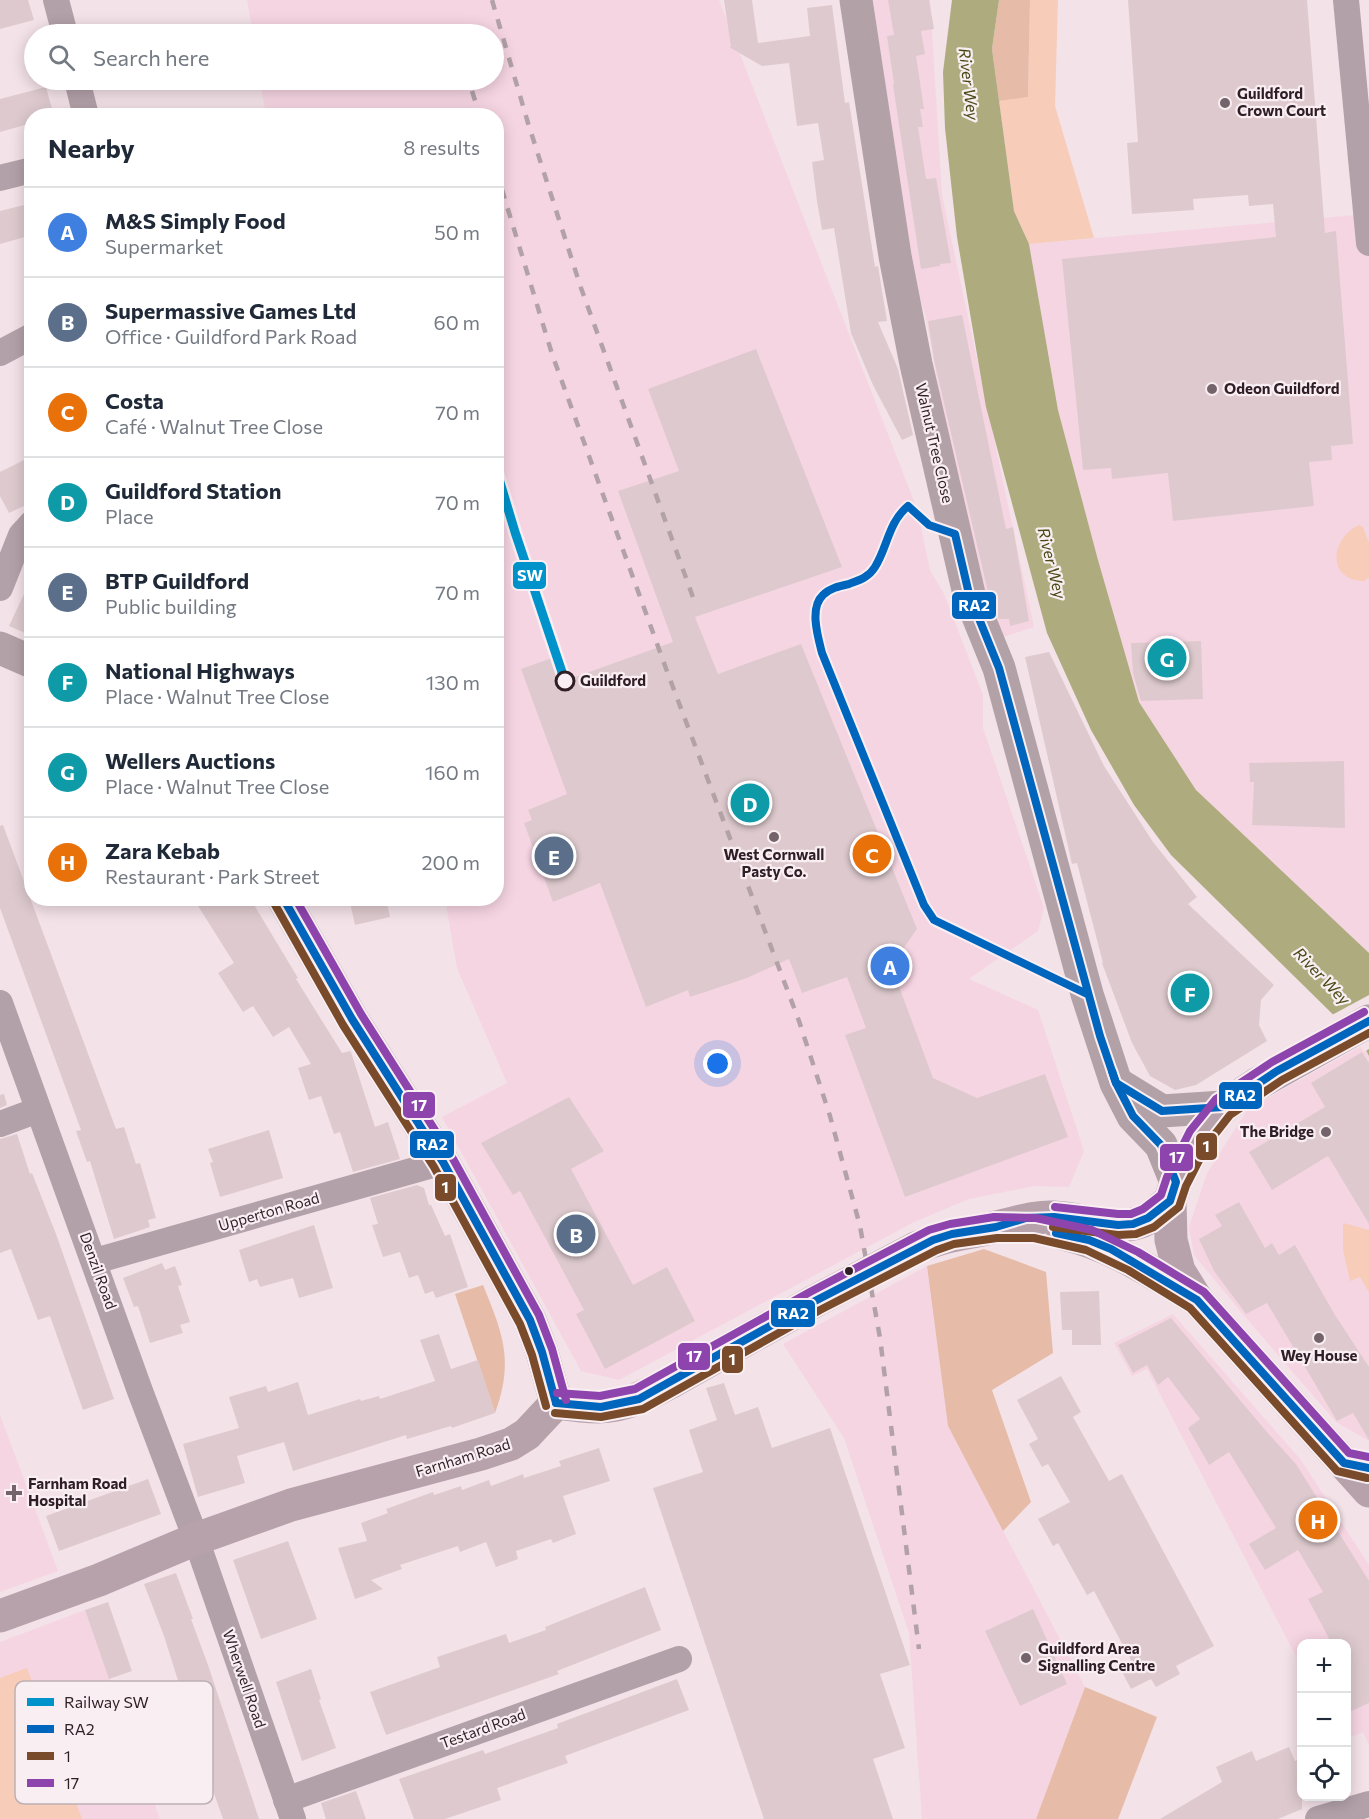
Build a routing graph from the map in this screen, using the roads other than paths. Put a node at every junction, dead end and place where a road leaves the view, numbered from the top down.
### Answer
1 (56, 0) edge
2 (856, 0) edge
3 (1346, 0) edge
4 (62, 24) edge
5 (80, 90) edge
6 (84, 108) edge
7 (1362, 120) edge
8 (24, 172) edge
9 (0, 178) edge
10 (1369, 243) edge
11 (24, 340) edge
12 (0, 353) edge
13 (24, 532) edge
14 (0, 588) edge
15 (0, 648) edge
16 (24, 658) edge
17 (288, 906) edge
18 (0, 1003) edge
19 (1369, 1021) edge
20 (1116, 1083) junction
21 (1223, 1107) junction
22 (38, 1110) junction
23 (0, 1124) edge
24 (443, 1162) junction
25 (1173, 1191) junction
26 (996, 1227) junction
27 (95, 1261) junction
28 (1197, 1300) junction
29 (556, 1403) junction
30 (1356, 1466) edge
31 (1369, 1491) edge
32 (196, 1539) junction
33 (0, 1616) edge
34 (679, 1659) dead end
35 (1369, 1804) edge
36 (290, 1810) edge
37 (1318, 1819) edge

1 - 4 street
2 - 20 street, Walnut Tree Close
3 - 7 street
5 - 6 street
7 - 10 street
8 - 9 street
11 - 12 street
13 - 14 street
15 - 16 street
17 - 24 street
18 - 22 street, Denzil Road
19 - 21 main road
20 - 21 street
20 - 25 street, Walnut Tree Close
21 - 25 main road
22 - 23 street
22 - 27 street, Denzil Road
24 - 27 street, Upperton Road
24 - 29 street
25 - 26 main road
25 - 28 main road
26 - 28 main road
26 - 29 main road, bridge
27 - 32 street, Denzil Road
28 - 30 main road
29 - 32 main road, Farnham Road
30 - 31 main road
32 - 33 main road, Farnham Road
32 - 36 street, Wherwell Road
34 - 36 street, Testard Road
35 - 37 street

